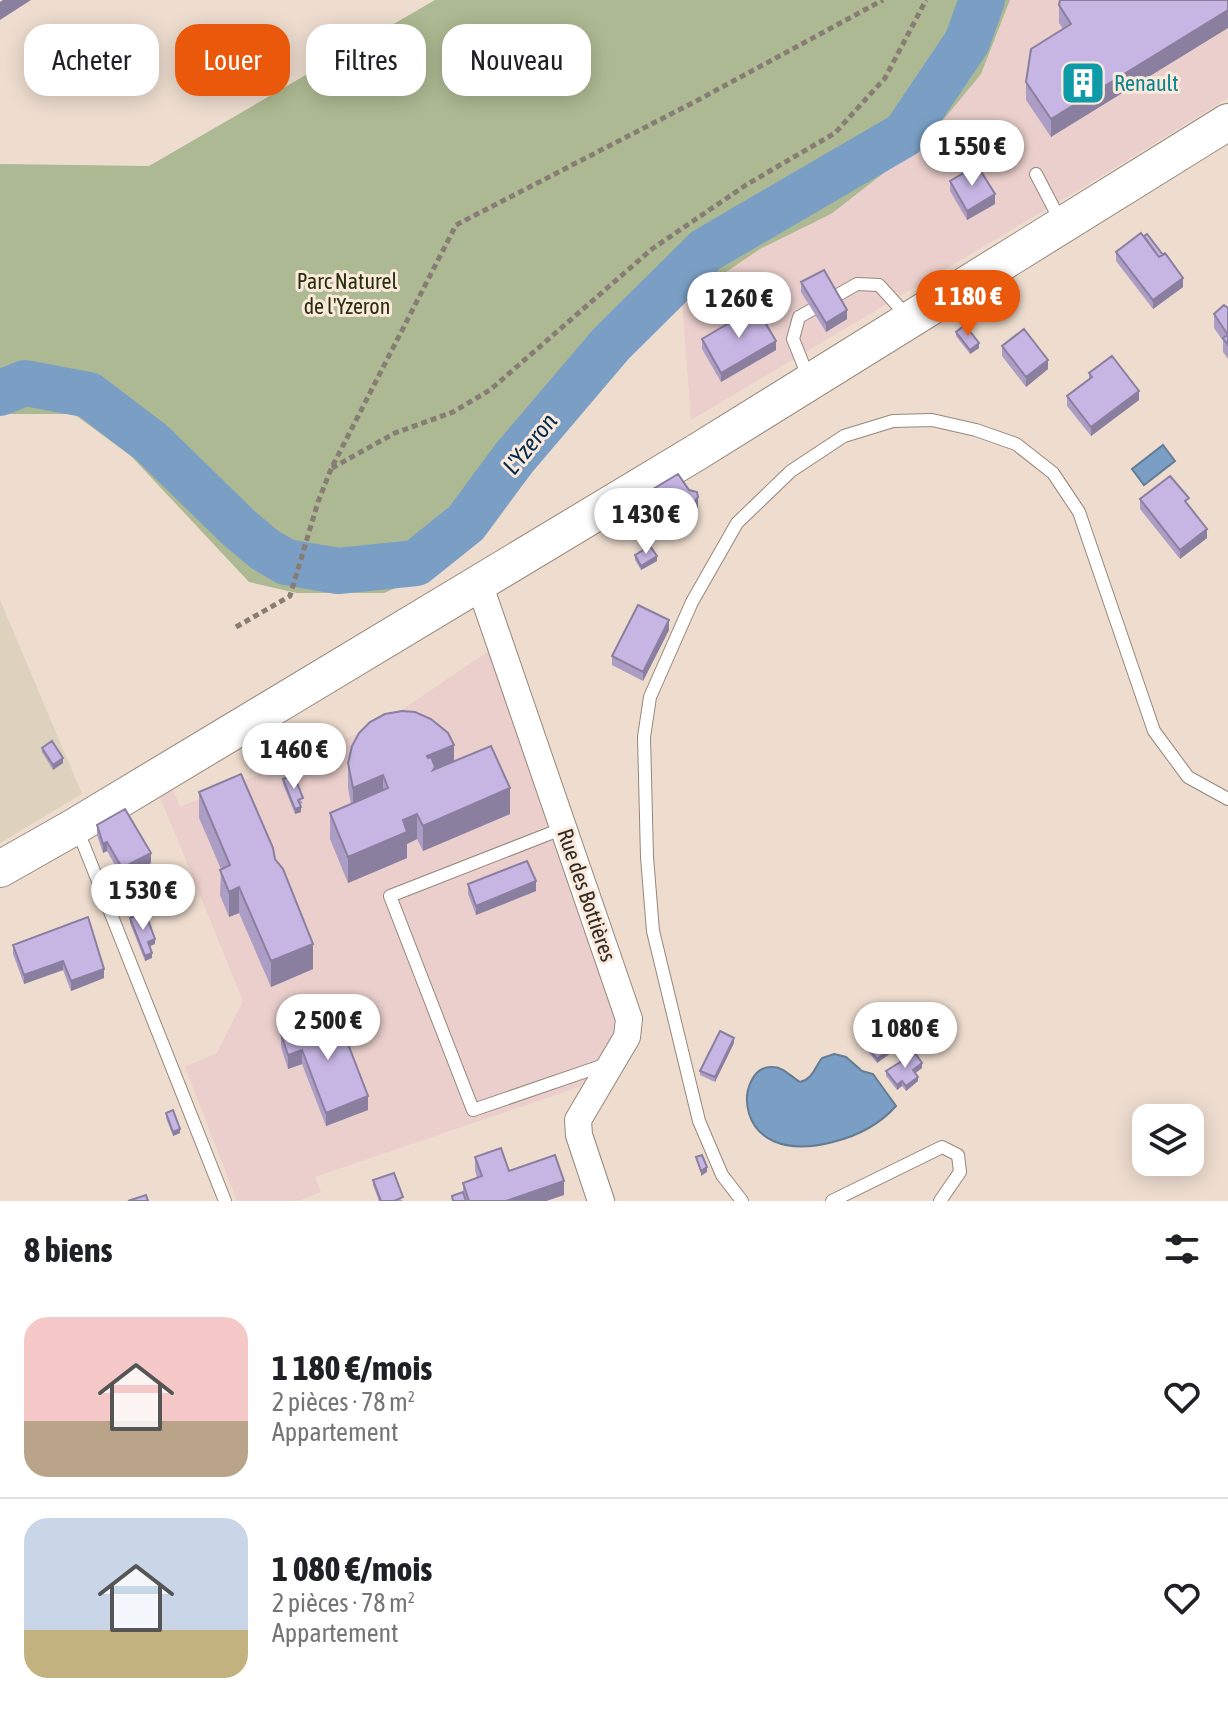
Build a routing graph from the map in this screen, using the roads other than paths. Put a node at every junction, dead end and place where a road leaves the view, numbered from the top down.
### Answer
1 (1222, 134) edge
2 (1036, 174) dead end
3 (1063, 224) junction
4 (911, 319) junction
5 (810, 382) dead end
6 (479, 583) junction
7 (1228, 799) edge
8 (74, 827) junction
9 (564, 828) junction
10 (0, 869) edge
11 (611, 1063) junction
12 (225, 1201) edge
13 (601, 1201) edge
14 (742, 1201) edge
15 (832, 1201) edge
16 (940, 1201) edge

1 - 3 main road
2 - 3 lane
3 - 4 main road
4 - 5 lane
4 - 6 main road
6 - 8 main road
6 - 9 street, Rue des Bottières
7 - 14 lane
8 - 10 main road
8 - 12 lane
9 - 11 street, Rue des Bottières
9 - 11 lane
11 - 13 street, Rue des Bottières
15 - 16 lane

